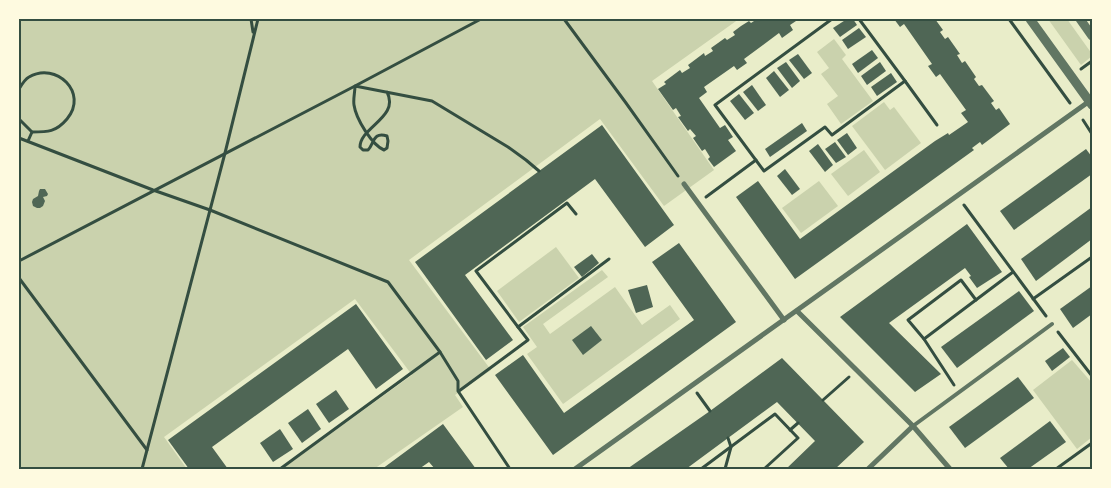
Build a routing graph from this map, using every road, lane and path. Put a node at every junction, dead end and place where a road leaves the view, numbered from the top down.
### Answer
1 (250, 19) edge
2 (258, 19) edge
3 (481, 19) edge
4 (564, 19) edge
5 (832, 19) edge
6 (859, 19) edge
7 (1009, 19) edge
8 (1030, 19) edge
9 (1080, 19) edge
10 (254, 36) junction
11 (1092, 36) edge
12 (905, 81) junction
13 (355, 86) junction
14 (19, 88) edge
15 (387, 92) junction
16 (1091, 102) edge
17 (1076, 111) junction
18 (19, 120) edge
19 (937, 125) dead end
20 (32, 132) junction
21 (366, 133) junction
22 (1092, 134) edge
23 (19, 138) edge
24 (373, 140) junction
25 (28, 141) junction
26 (225, 153) junction
27 (756, 160) junction
28 (539, 172) dead end
29 (684, 184) joint
30 (153, 190) junction
31 (957, 196) junction
32 (698, 203) junction
33 (210, 210) junction
34 (576, 214) dead end
35 (1092, 257) edge
36 (609, 259) dead end
37 (19, 261) edge
38 (1013, 272) junction
39 (19, 278) edge
40 (1033, 299) junction
41 (976, 300) junction
42 (797, 311) junction
43 (784, 320) junction
44 (1052, 324) junction
45 (518, 327) junction
46 (924, 338) junction
47 (440, 352) junction
48 (857, 370) junction
49 (1092, 376) edge
50 (692, 386) junction
51 (458, 391) junction
52 (959, 392) junction
53 (823, 400) dead end
54 (710, 411) dead end
55 (798, 423) dead end
56 (913, 426) junction
57 (790, 430) junction
58 (728, 438) dead end
59 (1092, 443) edge
60 (731, 447) junction
61 (147, 450) junction
62 (142, 469) edge
63 (280, 469) edge
64 (510, 469) edge
65 (575, 469) edge
66 (700, 469) edge
67 (725, 469) edge
68 (764, 469) edge
69 (868, 469) edge
70 (950, 469) edge
71 (1056, 469) edge

1 - 10 path
2 - 10 path
3 - 13 path
4 - 29 path
5 - 27 path
6 - 12 path
7 - 17 path
8 - 16 street
9 - 11 street
10 - 26 path
12 - 19 path
12 - 27 path
13 - 15 path
13 - 21 path
13 - 26 path
14 - 20 path
15 - 21 path
15 - 28 path
16 - 17 street
17 - 22 path
17 - 31 street
18 - 20 path
20 - 25 path
21 - 24 path
21 - 24 path
23 - 25 path
24 - 24 path
25 - 30 path
26 - 30 path
26 - 33 path
27 - 32 path
29 - 32 street
30 - 33 path
30 - 37 path
31 - 38 path
31 - 42 street
32 - 43 street
33 - 47 path
33 - 61 path
34 - 45 path
35 - 40 path
36 - 45 path
38 - 40 path
38 - 41 path
39 - 61 path
40 - 44 path
41 - 46 path
41 - 46 path
42 - 43 street
42 - 48 street
43 - 50 street
44 - 49 path
44 - 52 lane
45 - 51 path
46 - 52 path
47 - 51 path
47 - 63 path
48 - 53 path
48 - 56 street
50 - 54 path
50 - 65 street
51 - 64 path
52 - 56 lane
55 - 57 path
56 - 69 street
56 - 70 street
57 - 60 path
57 - 68 path
58 - 60 path
59 - 71 path
60 - 66 path
60 - 67 path
61 - 62 path

